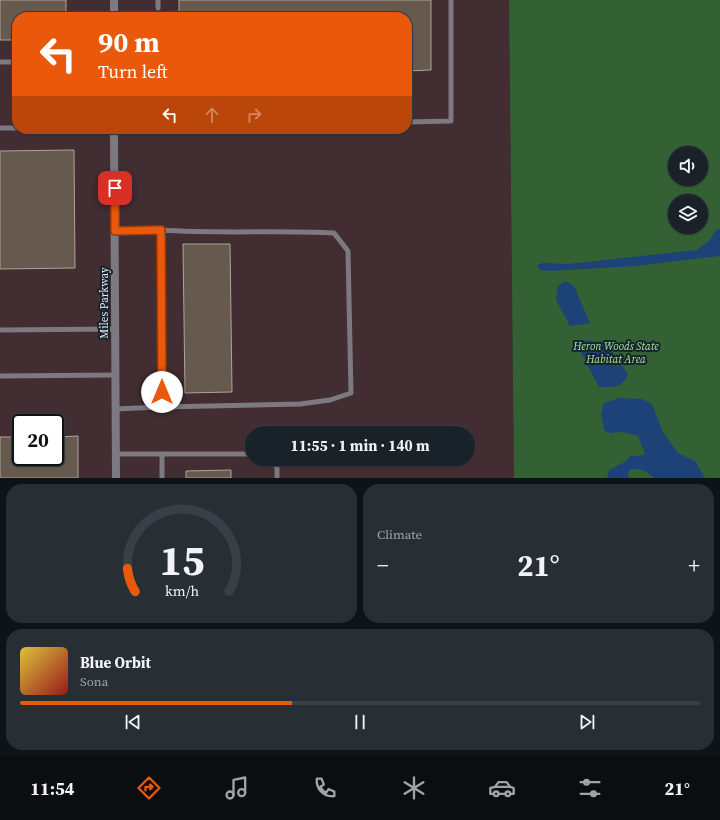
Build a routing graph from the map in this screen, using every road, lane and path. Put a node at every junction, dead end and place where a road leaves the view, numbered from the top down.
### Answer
1 (114, 0) edge
2 (158, 0) edge
3 (451, 0) edge
4 (158, 8) dead end
5 (114, 12) edge
6 (0, 62) edge
7 (12, 62) edge
8 (412, 122) edge
9 (0, 128) edge
10 (12, 128) edge
11 (114, 134) edge
12 (161, 230) junction
13 (115, 231) junction
14 (115, 329) junction
15 (0, 330) edge
16 (0, 376) edge
17 (115, 376) junction
18 (162, 407) junction
19 (115, 409) junction
20 (116, 454) junction
21 (162, 454) junction
22 (245, 454) edge
23 (276, 466) edge
24 (116, 478) edge
25 (162, 478) edge
26 (277, 478) edge

1 - 5 street
2 - 4 lane
3 - 8 lane
6 - 7 lane
9 - 10 lane
11 - 13 street, Miles Parkway
12 - 13 lane
12 - 18 lane
12 - 18 lane
13 - 14 street, Miles Parkway
14 - 15 lane
14 - 17 street, Miles Parkway
16 - 17 lane
17 - 19 street, Miles Parkway
18 - 19 lane
19 - 20 street, Miles Parkway
20 - 21 lane
20 - 24 street, Miles Parkway
21 - 22 lane
21 - 25 lane
23 - 26 lane

